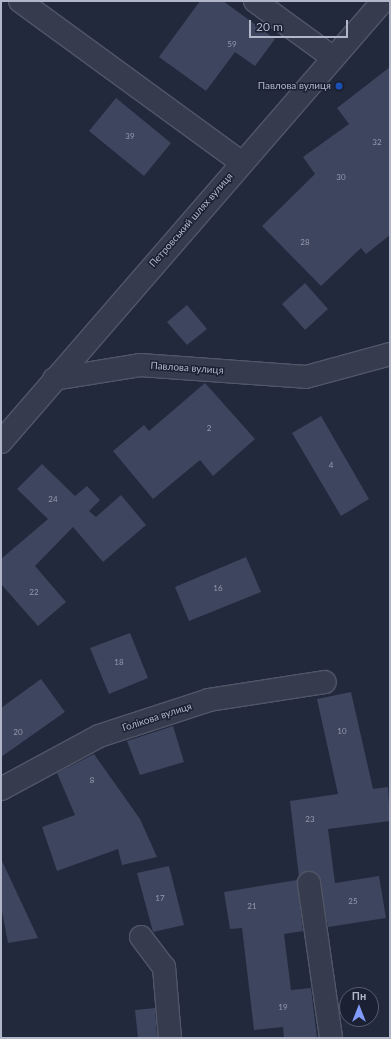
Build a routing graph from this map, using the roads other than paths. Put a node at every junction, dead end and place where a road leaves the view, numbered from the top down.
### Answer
1 (20, 1) edge
2 (255, 1) edge
3 (383, 1) edge
4 (332, 57) junction
5 (242, 162) junction
6 (390, 354) edge
7 (54, 379) junction
8 (1, 442) edge
9 (325, 682) dead end
10 (1, 789) edge
11 (309, 883) dead end
12 (141, 937) dead end
13 (170, 1038) edge
14 (331, 1038) edge

1 - 5 street
2 - 4 street
3 - 4 street, Петровський шлях вулиця
4 - 5 street, Петровський шлях вулиця
5 - 7 street, Петровський шлях вулиця
6 - 7 street, Павлова вулиця
7 - 8 street, Петровський шлях вулиця
9 - 10 street, Голікова вулиця
11 - 14 street
12 - 13 street

